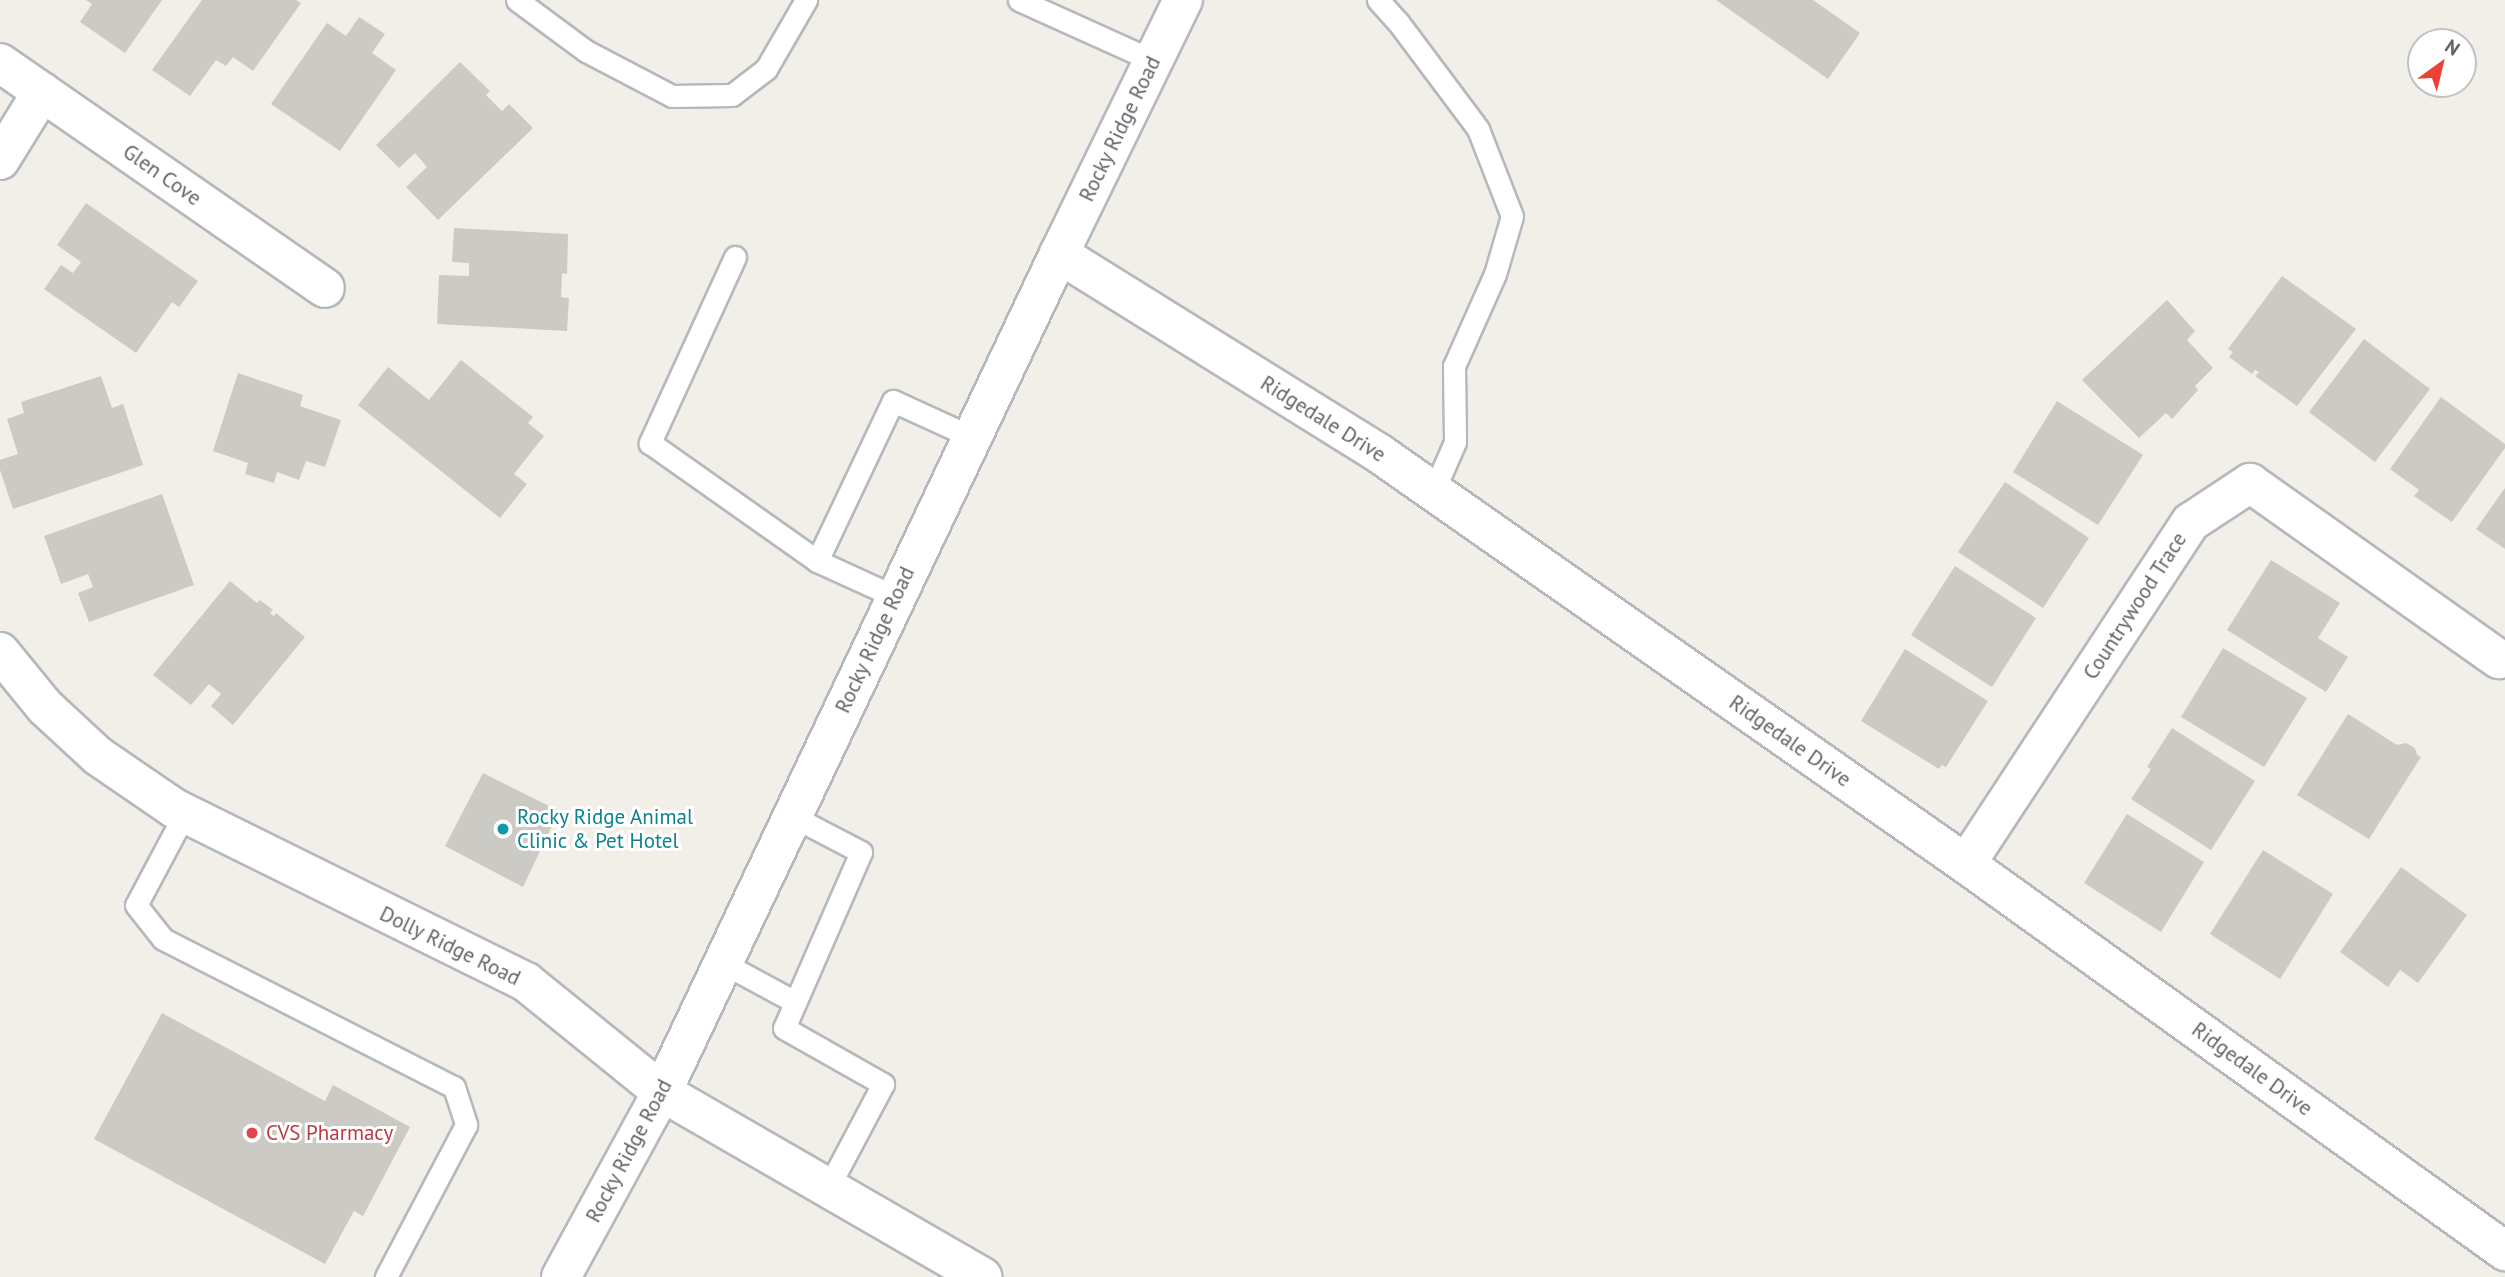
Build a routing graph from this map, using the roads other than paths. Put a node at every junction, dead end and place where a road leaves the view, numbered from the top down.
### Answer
1 (517, 0) edge
2 (806, 0) edge
3 (1019, 0) edge
4 (1183, 0) edge
5 (1378, 0) edge
6 (1154, 61) junction
7 (0, 62) edge
8 (43, 92) junction
9 (0, 160) edge
10 (1059, 254) junction
11 (735, 257) dead end
12 (325, 288) dead end
13 (972, 437) junction
14 (1433, 492) junction
15 (817, 561) junction
16 (896, 597) junction
17 (0, 652) edge
18 (2499, 659) dead end
19 (185, 813) junction
20 (792, 817) junction
21 (1966, 864) junction
22 (723, 963) junction
23 (795, 1002) junction
24 (662, 1092) junction
25 (828, 1188) junction
26 (2505, 1251) edge
27 (386, 1277) edge
28 (561, 1277) edge
29 (982, 1277) edge

1 - 2 lane
3 - 6 lane
4 - 6 street, Rocky Ridge Road
5 - 14 lane
6 - 10 street, Rocky Ridge Road
7 - 8 street, Glen Cove
8 - 9 street
8 - 12 street, Glen Cove
10 - 13 street, Rocky Ridge Road
10 - 14 street, Ridgedale Drive
11 - 15 lane
13 - 15 lane
13 - 16 street, Rocky Ridge Road
14 - 21 street, Ridgedale Drive
15 - 16 lane
16 - 20 street, Rocky Ridge Road
17 - 19 street, Dolly Ridge Road
18 - 21 street, Countrywood Trace
19 - 24 street, Dolly Ridge Road
19 - 27 lane
20 - 22 street, Rocky Ridge Road
20 - 23 lane
21 - 26 street, Ridgedale Drive
22 - 23 lane
22 - 24 street, Rocky Ridge Road
23 - 25 lane
24 - 25 street, Dolly Ridge Road
24 - 28 street, Rocky Ridge Road
25 - 29 street, Dolly Ridge Road

